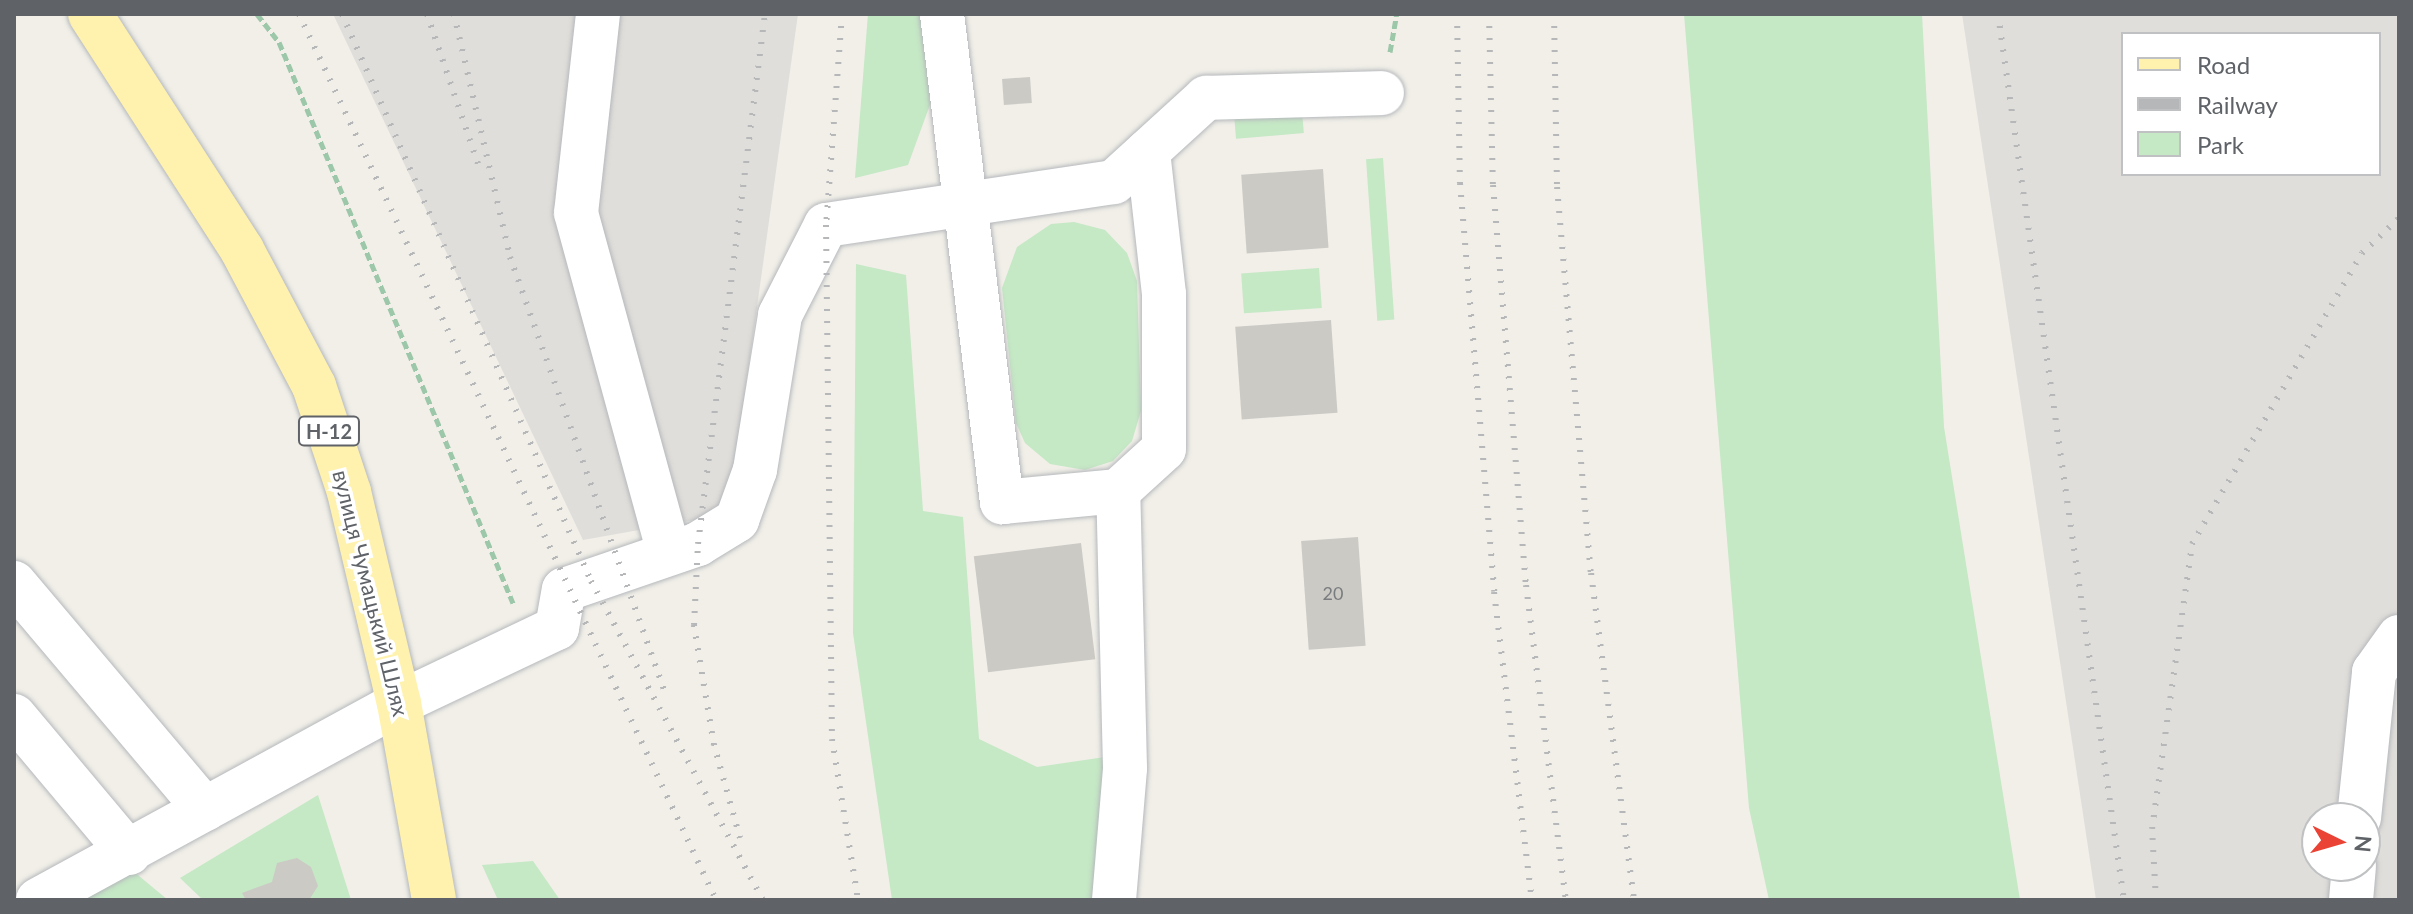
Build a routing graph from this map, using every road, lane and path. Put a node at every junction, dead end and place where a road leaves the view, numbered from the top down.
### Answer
1 (90, 14) edge
2 (257, 14) edge
3 (598, 14) edge
4 (942, 14) edge
5 (1382, 93) dead end
6 (1148, 151) junction
7 (967, 199) junction
8 (1118, 491) junction
9 (669, 552) junction
10 (14, 583) edge
11 (2399, 637) edge
12 (529, 641) junction
13 (399, 703) junction
14 (14, 716) edge
15 (2361, 802) edge
16 (205, 809) junction
17 (129, 853) junction
18 (38, 900) edge
19 (434, 900) edge
20 (1114, 900) edge

1 - 13 main road, вулиця Чумацький Шлях / Н-12
2 - 12 path
3 - 9 street
4 - 7 street
5 - 6 street
6 - 7 street
6 - 8 street
7 - 8 street
7 - 9 street
8 - 20 street
9 - 12 street
10 - 16 street
11 - 15 street
12 - 13 street
13 - 16 street
13 - 19 main road, вулиця Чумацький Шлях / Н-12
14 - 17 street
16 - 17 street
17 - 18 street

